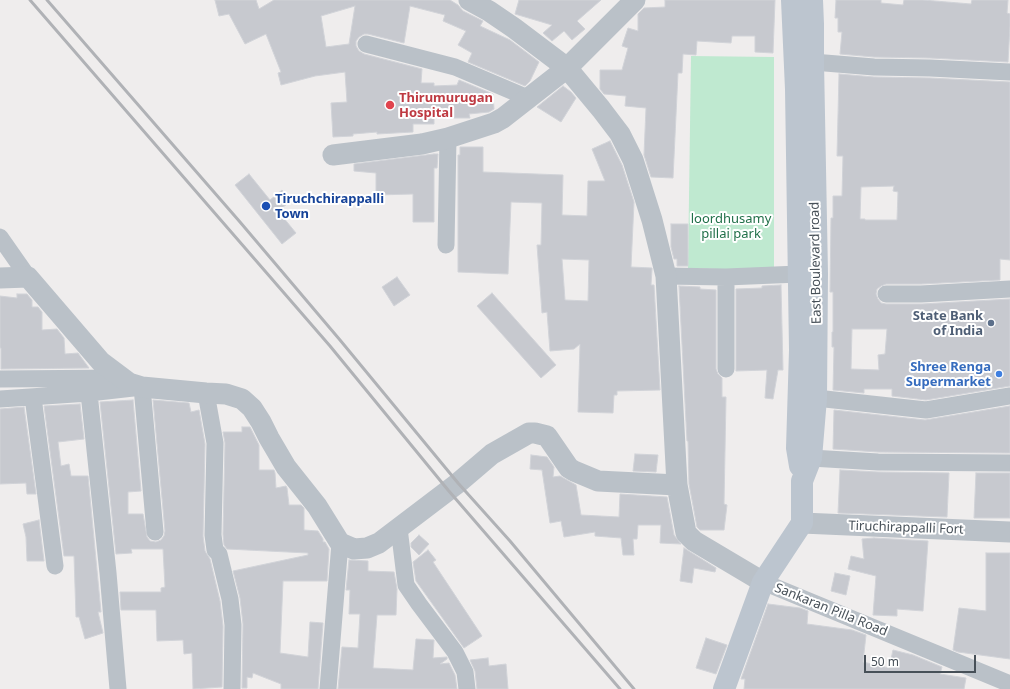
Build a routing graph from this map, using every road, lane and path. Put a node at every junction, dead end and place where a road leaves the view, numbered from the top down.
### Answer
1 (469, 0) edge
2 (635, 0) edge
3 (792, 0) edge
4 (812, 0) edge
5 (366, 44) dead end
6 (813, 62) junction
7 (567, 68) junction
8 (1010, 72) edge
9 (528, 98) junction
10 (448, 138) junction
11 (333, 155) dead end
12 (0, 237) edge
13 (446, 245) dead end
14 (799, 274) junction
15 (666, 276) junction
16 (28, 277) junction
17 (726, 277) junction
18 (0, 278) edge
19 (1010, 289) edge
20 (886, 294) dead end
21 (726, 369) dead end
22 (122, 378) junction
23 (0, 380) edge
24 (142, 387) junction
25 (206, 393) junction
26 (89, 394) junction
27 (1010, 396) edge
28 (33, 397) junction
29 (816, 398) junction
30 (0, 399) edge
31 (811, 458) junction
32 (1010, 463) edge
33 (802, 481) junction
34 (677, 485) junction
35 (802, 523) junction
36 (399, 528) junction
37 (156, 532) dead end
38 (1010, 532) edge
39 (340, 543) junction
40 (55, 566) dead end
41 (763, 582) junction
42 (1010, 684) edge
43 (118, 689) edge
44 (232, 689) edge
45 (328, 689) edge
46 (468, 689) edge
47 (724, 689) edge

1 - 7 street
2 - 7 street
3 - 14 main road
4 - 6 main road, East Boulevard road
5 - 9 street
6 - 8 street
6 - 29 main road, East Boulevard road
7 - 9 street
7 - 15 street
9 - 10 street
10 - 11 street
10 - 13 street
12 - 16 street
14 - 17 street
14 - 33 main road
15 - 17 street
15 - 34 street
16 - 18 street
16 - 22 street
17 - 21 street
19 - 20 street
22 - 23 street
22 - 24 street
24 - 25 street
24 - 26 street
24 - 37 street
25 - 39 street
25 - 44 street
26 - 28 street
26 - 43 street
27 - 29 street
28 - 30 street
28 - 40 street
29 - 31 main road, East Boulevard road
31 - 32 street
31 - 33 main road, East Boulevard road
33 - 35 main road, East Boulevard road
34 - 36 street
34 - 41 street
35 - 38 street, Tiruchirappalli Fort
35 - 41 main road
36 - 39 street
36 - 46 street
39 - 45 street
41 - 42 street, Sankaran Pilla Road
41 - 47 main road

